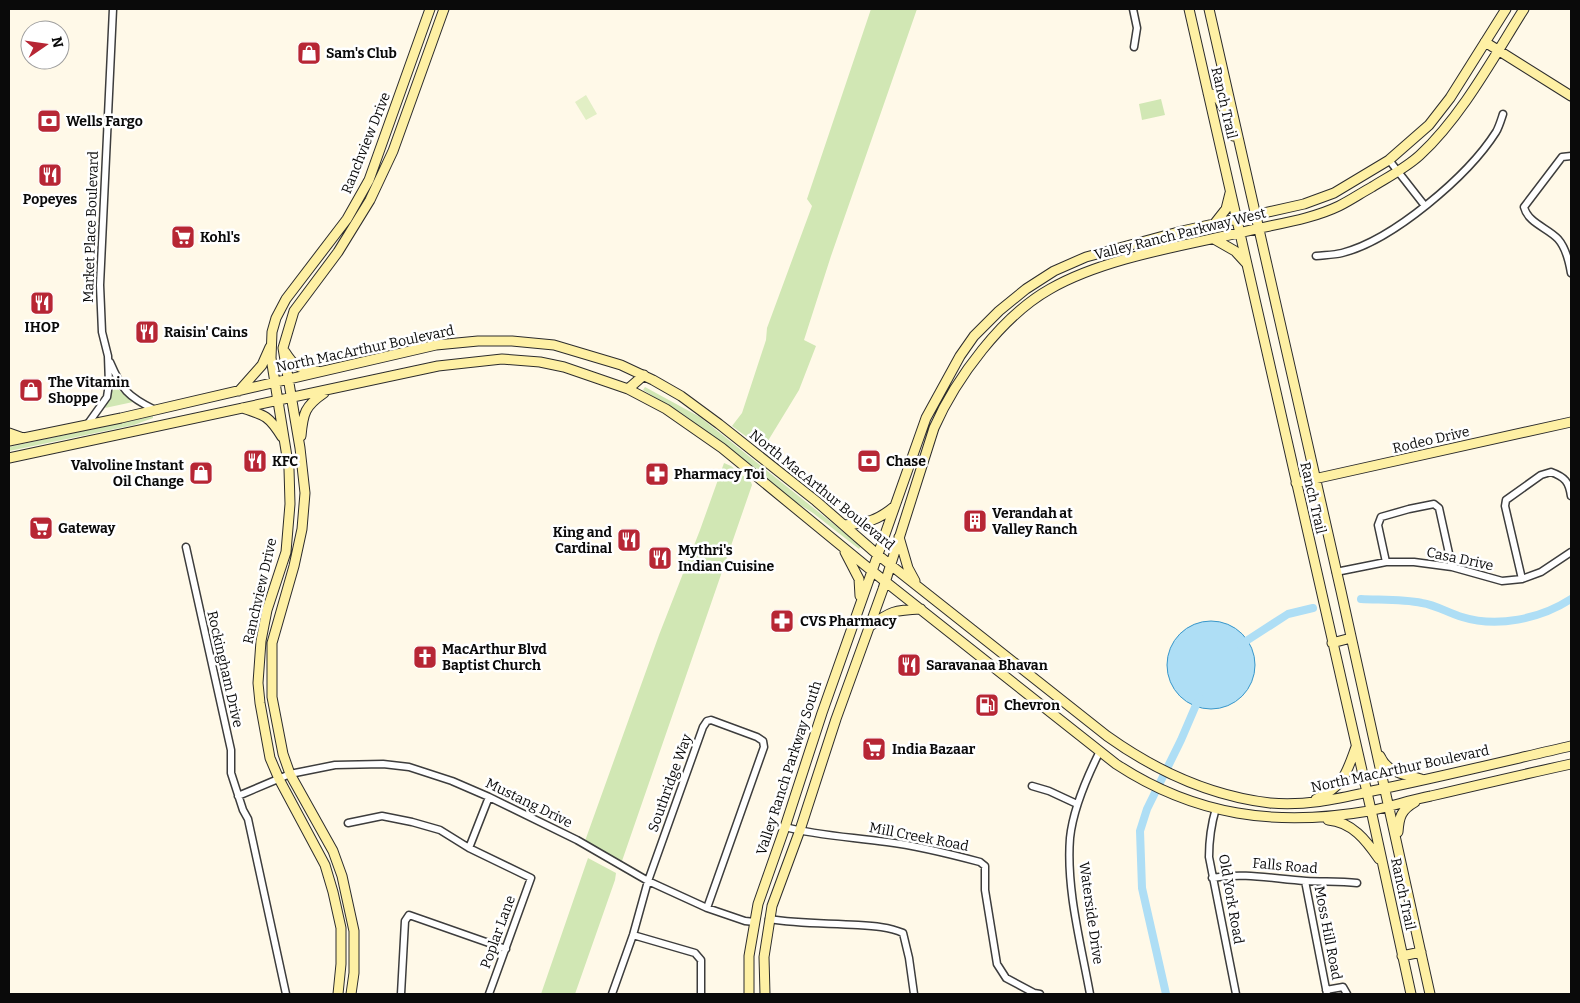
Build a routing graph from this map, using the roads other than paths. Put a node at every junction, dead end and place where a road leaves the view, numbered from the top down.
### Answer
1 (113, 9) edge
2 (430, 9) edge
3 (444, 9) edge
4 (1134, 9) edge
5 (1189, 9) edge
6 (1209, 9) edge
7 (1506, 9) edge
8 (1524, 9) edge
9 (1485, 42) junction
10 (1134, 46) dead end
11 (1498, 49) junction
12 (1208, 93) junction
13 (1571, 96) edge
14 (1503, 114) dead end
15 (382, 146) junction
16 (1241, 149) junction
17 (393, 151) junction
18 (1571, 156) edge
19 (377, 158) junction
20 (1390, 160) junction
21 (387, 164) junction
22 (1398, 171) junction
23 (1230, 191) junction
24 (1425, 206) junction
25 (1255, 215) junction
26 (1237, 219) junction
27 (1215, 223) junction
28 (1258, 228) junction
29 (1240, 233) junction
30 (1214, 239) junction
31 (1316, 256) dead end
32 (1247, 264) junction
33 (1068, 265) junction
34 (1571, 273) edge
35 (1074, 277) junction
36 (271, 345) junction
37 (283, 348) junction
38 (108, 356) junction
39 (631, 369) junction
40 (325, 372) junction
41 (644, 375) junction
42 (947, 378) junction
43 (287, 380) junction
44 (274, 383) junction
45 (957, 386) junction
46 (628, 389) junction
47 (328, 390) junction
48 (239, 391) junction
49 (290, 398) junction
50 (277, 400) junction
51 (241, 408) junction
52 (155, 410) junction
53 (1571, 422) edge
54 (87, 425) junction
55 (9, 433) edge
56 (23, 438) junction
57 (9, 441) edge
58 (285, 441) junction
59 (300, 448) junction
60 (9, 458) edge
61 (1315, 480) junction
62 (1296, 483) junction
63 (1571, 496) edge
64 (895, 506) junction
65 (844, 525) junction
66 (899, 538) junction
67 (186, 547) dead end
68 (843, 547) junction
69 (1571, 552) edge
70 (878, 555) junction
71 (1386, 562) junction
72 (890, 564) junction
73 (1452, 567) junction
74 (872, 571) junction
75 (1336, 572) junction
76 (1522, 578) junction
77 (886, 582) junction
78 (918, 586) junction
79 (274, 587) junction
80 (286, 590) junction
81 (861, 602) junction
82 (921, 610) junction
83 (869, 628) junction
84 (1351, 638) junction
85 (1332, 643) junction
86 (1024, 670) junction
87 (1013, 682) junction
88 (822, 713) junction
89 (836, 719) junction
90 (1374, 743) junction
91 (1356, 746) junction
92 (1571, 746) edge
93 (1100, 751) junction
94 (1571, 764) edge
95 (290, 774) junction
96 (279, 779) junction
97 (1424, 780) junction
98 (1032, 786) dead end
99 (1384, 788) junction
100 (1366, 792) junction
101 (238, 796) junction
102 (489, 798) junction
103 (1423, 798) junction
104 (1308, 802) junction
105 (1078, 804) junction
106 (1389, 806) junction
107 (1216, 808) junction
108 (1371, 810) junction
109 (1308, 818) junction
110 (348, 823) dead end
111 (785, 827) junction
112 (800, 830) junction
113 (1398, 844) junction
114 (468, 848) junction
115 (1382, 864) junction
116 (1212, 878) junction
117 (648, 881) junction
118 (1305, 881) junction
119 (1357, 883) dead end
120 (707, 908) junction
121 (769, 919) junction
122 (755, 922) junction
123 (633, 935) junction
124 (342, 949) junction
125 (354, 949) junction
126 (506, 949) junction
127 (1421, 952) junction
128 (1402, 956) junction
129 (1326, 992) edge
130 (286, 994) edge
131 (338, 994) edge
132 (352, 994) edge
133 (401, 994) edge
134 (489, 994) edge
135 (612, 994) edge
136 (701, 994) edge
137 (749, 994) edge
138 (765, 994) edge
139 (914, 994) edge
140 (1040, 994) edge
141 (1089, 994) edge
142 (1236, 994) edge
143 (1347, 994) edge
144 (1410, 994) edge
145 (1430, 994) edge

1 - 38 street, Market Place Boulevard
2 - 15 main road, Ranchview Drive
3 - 17 main road, Ranchview Drive
4 - 10 street
5 - 12 main road, Ranch Trail
6 - 16 main road, Ranch Trail
7 - 9 main road, Valley Ranch Parkway West
8 - 11 main road, Valley Ranch Parkway West
9 - 11 main road
9 - 20 main road, Valley Ranch Parkway West
11 - 13 main road
11 - 22 main road, Valley Ranch Parkway West
12 - 16 main road
12 - 23 main road, Ranch Trail
14 - 24 street
15 - 17 main road
15 - 19 main road, Ranchview Drive
16 - 25 main road, Ranch Trail
17 - 21 main road, Ranchview Drive
18 - 34 street
19 - 21 main road
19 - 36 main road, Ranchview Drive
20 - 22 street
20 - 25 main road, Valley Ranch Parkway West
21 - 37 main road, Ranchview Drive
22 - 24 street
22 - 28 main road, Valley Ranch Parkway West
23 - 26 main road, Ranch Trail
23 - 27 main road
24 - 31 street
25 - 26 main road, Valley Ranch Parkway West
25 - 28 main road, Ranch Trail
26 - 27 main road, Valley Ranch Parkway West
26 - 29 main road, Ranch Trail
27 - 33 main road, Valley Ranch Parkway West
28 - 29 main road, Valley Ranch Parkway West
28 - 61 main road, Ranch Trail
29 - 30 main road, Valley Ranch Parkway West
29 - 32 main road, Ranch Trail
30 - 32 main road
30 - 35 main road, Valley Ranch Parkway West
32 - 62 main road, Ranch Trail
33 - 35 main road
33 - 42 main road, Valley Ranch Parkway West
35 - 45 main road, Valley Ranch Parkway West
36 - 44 main road, Ranchview Drive
36 - 48 main road
37 - 40 main road
37 - 43 main road, Ranchview Drive
38 - 52 street, Market Place Boulevard
38 - 54 street, Market Place Boulevard
39 - 40 main road, North MacArthur Boulevard
39 - 41 main road, North MacArthur Boulevard
39 - 46 main road
40 - 43 main road, North MacArthur Boulevard
41 - 46 main road
41 - 65 main road, North MacArthur Boulevard
42 - 45 main road
42 - 64 main road, Valley Ranch Parkway West
43 - 44 main road, North MacArthur Boulevard
43 - 49 main road, Ranchview Drive
44 - 48 main road, North MacArthur Boulevard
44 - 50 main road, Ranchview Drive
45 - 66 main road, Valley Ranch Parkway West
46 - 47 main road
46 - 68 main road
47 - 49 main road
47 - 59 main road
48 - 52 main road, North MacArthur Boulevard
49 - 50 main road
49 - 59 main road, Ranchview Drive
50 - 51 main road
50 - 58 main road, Ranchview Drive
51 - 58 main road
51 - 60 main road
52 - 54 main road, North MacArthur Boulevard
53 - 61 main road, Rodeo Drive
54 - 56 main road, North MacArthur Boulevard
55 - 56 main road
56 - 57 main road, North MacArthur Boulevard
58 - 79 main road, Ranchview Drive
59 - 80 main road, Ranchview Drive
61 - 62 main road, Rodeo Drive
61 - 75 main road, Ranch Trail
62 - 85 main road, Ranch Trail
63 - 76 street
64 - 65 main road
64 - 70 main road, Valley Ranch Parkway West
65 - 70 main road, North MacArthur Boulevard
66 - 72 main road, Valley Ranch Parkway West
66 - 78 main road
67 - 101 street, Rockingham Drive
68 - 74 main road
68 - 81 main road
69 - 76 street, Casa Drive
70 - 72 main road, North MacArthur Boulevard
70 - 74 main road, Valley Ranch Parkway South
71 - 73 street, Casa Drive
71 - 73 street
71 - 75 street, Casa Drive
72 - 77 main road, Valley Ranch Parkway South
72 - 78 main road, North MacArthur Boulevard
73 - 76 street, Casa Drive
74 - 77 main road
74 - 81 main road, Valley Ranch Parkway South
75 - 84 main road, Ranch Trail
77 - 82 main road
77 - 83 main road, Valley Ranch Parkway South
78 - 86 main road, North MacArthur Boulevard
79 - 80 main road
79 - 96 main road, Ranchview Drive
80 - 95 main road, Ranchview Drive
81 - 88 main road, Valley Ranch Parkway South
82 - 83 main road
82 - 87 main road
83 - 89 main road, Valley Ranch Parkway South
84 - 85 main road
84 - 90 main road, Ranch Trail
85 - 91 main road, Ranch Trail
86 - 87 main road
86 - 104 main road, North MacArthur Boulevard
87 - 93 main road
88 - 89 main road
88 - 111 main road, Valley Ranch Parkway South
89 - 112 main road, Valley Ranch Parkway South
90 - 97 main road
90 - 99 main road, Ranch Trail
91 - 100 main road, Ranch Trail
91 - 104 main road
92 - 97 main road, North MacArthur Boulevard
93 - 105 street, Waterside Drive
93 - 107 main road
94 - 103 main road
95 - 96 street, Mustang Drive
95 - 102 street, Mustang Drive
95 - 125 main road, Ranchview Drive
96 - 101 street
96 - 124 main road, Ranchview Drive
97 - 99 main road, North MacArthur Boulevard
98 - 105 street
99 - 100 main road, North MacArthur Boulevard
99 - 106 main road, Ranch Trail
100 - 104 main road, North MacArthur Boulevard
100 - 108 main road, Ranch Trail
101 - 130 street, Rockingham Drive
102 - 114 street
102 - 117 street, Mustang Drive
103 - 106 main road
103 - 113 main road
105 - 141 street, Waterside Drive
106 - 108 main road
106 - 113 main road, Ranch Trail
107 - 109 main road
107 - 116 street, Old York Road
108 - 109 main road
108 - 115 main road, Ranch Trail
109 - 115 main road
110 - 114 street
111 - 112 street, Mill Creek Road
111 - 122 main road, Valley Ranch Parkway South
112 - 121 main road, Valley Ranch Parkway South
112 - 140 street, Mill Creek Road
113 - 127 main road, Ranch Trail
114 - 126 street, Poplar Lane
115 - 128 main road, Ranch Trail
116 - 118 street, Falls Road
116 - 142 street, Old York Road
117 - 120 street, Mustang Drive
117 - 120 street, Southridge Way
117 - 123 street, Southridge Way
118 - 119 street, Falls Road
118 - 129 street, Moss Hill Road
120 - 122 street, Mustang Drive
121 - 138 main road, Valley Ranch Parkway South
121 - 139 street
122 - 137 main road, Valley Ranch Parkway South
123 - 135 street, Southridge Way
123 - 136 street
124 - 125 main road
124 - 131 main road, Ranchview Drive
125 - 132 main road, Ranchview Drive
126 - 133 street
126 - 134 street, Poplar Lane
127 - 128 main road
127 - 145 main road, Ranch Trail
128 - 144 main road, Ranch Trail
129 - 143 street, Moss Hill Road

